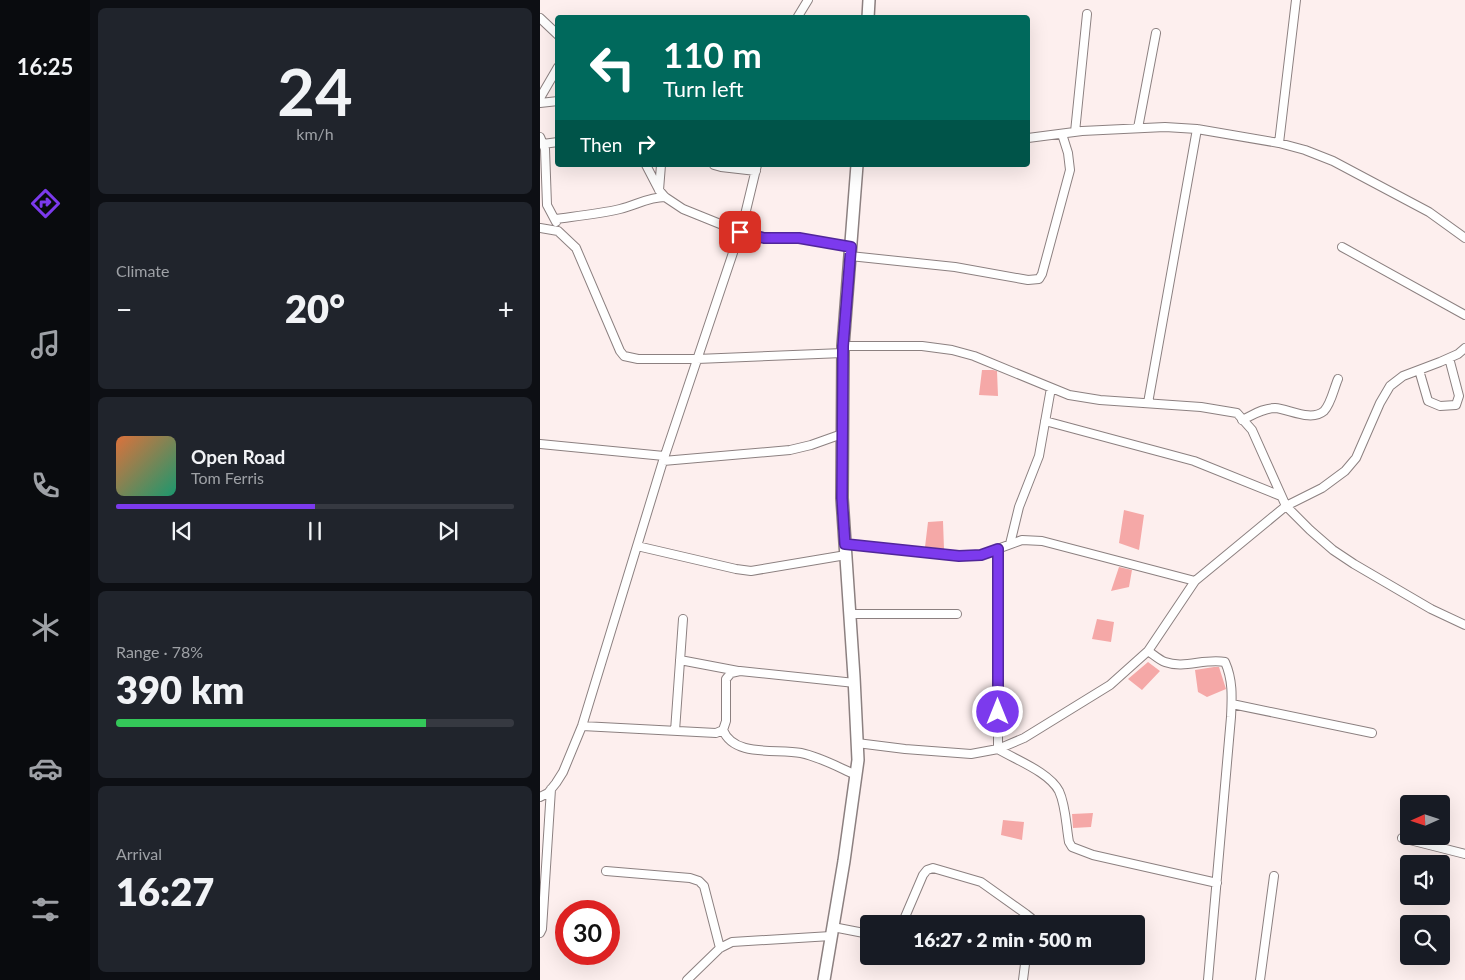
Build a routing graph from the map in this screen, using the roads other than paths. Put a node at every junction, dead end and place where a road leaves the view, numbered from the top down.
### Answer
1 (808, 0) edge
2 (869, 0) edge
3 (1296, 0) edge
4 (1087, 14) dead end
5 (800, 15) edge
6 (868, 15) edge
7 (540, 18) edge
8 (555, 32) edge
9 (1156, 33) dead end
10 (555, 72) edge
11 (540, 98) edge
12 (555, 102) edge
13 (540, 104) edge
14 (1138, 128) junction
15 (1197, 129) junction
16 (1075, 132) junction
17 (1062, 134) junction
18 (1030, 138) edge
19 (542, 141) edge
20 (555, 142) edge
21 (1279, 143) junction
22 (647, 167) edge
23 (661, 167) edge
24 (721, 167) edge
25 (857, 167) edge
26 (757, 168) edge
27 (659, 190) junction
28 (665, 197) junction
29 (555, 219) junction
30 (540, 228) edge
31 (558, 231) junction
32 (740, 232) junction
33 (1465, 238) edge
34 (1342, 247) dead end
35 (851, 252) junction
36 (1465, 315) edge
37 (843, 350) junction
38 (1464, 351) edge
39 (1448, 358) junction
40 (697, 359) junction
41 (1419, 370) junction
42 (1338, 379) dead end
43 (1051, 388) junction
44 (1148, 403) junction
45 (1242, 420) junction
46 (1045, 421) junction
47 (842, 434) junction
48 (540, 444) edge
49 (664, 459) junction
50 (1281, 496) junction
51 (1286, 506) junction
52 (1010, 544) junction
53 (637, 546) junction
54 (998, 549) junction
55 (846, 550) junction
56 (1195, 581) junction
57 (850, 614) junction
58 (957, 614) dead end
59 (683, 619) dead end
60 (1465, 625) edge
61 (1148, 651) junction
62 (680, 660) junction
63 (740, 671) junction
64 (855, 683) junction
65 (1232, 704) junction
66 (582, 726) junction
67 (723, 730) junction
68 (676, 731) junction
69 (1372, 733) dead end
70 (857, 743) junction
71 (998, 749) junction
72 (856, 775) junction
73 (551, 789) junction
74 (540, 798) edge
75 (1430, 845) edge
76 (543, 851) edge
77 (1465, 854) edge
78 (606, 871) dead end
79 (1274, 876) dead end
80 (1217, 882) junction
81 (906, 915) edge
82 (1027, 915) edge
83 (832, 932) junction
84 (540, 933) edge
85 (860, 934) edge
86 (720, 948) junction
87 (1025, 965) edge
88 (687, 980) edge
89 (824, 980) edge
90 (1023, 980) edge
91 (1208, 980) edge
92 (1260, 980) edge

1 - 5 street
2 - 6 main road
3 - 21 street
4 - 16 street
7 - 8 street
9 - 14 street
10 - 11 street
12 - 13 street
14 - 15 street
14 - 16 street
15 - 21 street
15 - 44 street
16 - 17 street
17 - 18 street
17 - 35 street
19 - 20 street
19 - 29 street
21 - 33 street
22 - 27 street
23 - 27 street
24 - 26 street
25 - 35 main road
26 - 32 street
27 - 28 street
28 - 29 street
28 - 32 street
29 - 31 street
30 - 31 street
31 - 40 street
32 - 35 street
32 - 40 street
34 - 36 street
35 - 37 main road
37 - 40 street
37 - 43 street
37 - 47 main road
38 - 39 street
39 - 41 street
39 - 41 street
40 - 49 street
41 - 51 street
42 - 45 street
43 - 44 street
43 - 46 street
44 - 45 street
45 - 50 street
46 - 50 street
46 - 52 street
47 - 49 street
47 - 55 main road
48 - 49 street
49 - 53 street
50 - 51 street
51 - 56 street
51 - 60 street
52 - 54 street
52 - 56 street
53 - 55 street
53 - 66 street
54 - 55 street
54 - 71 street
55 - 57 main road
56 - 61 street
57 - 58 street
57 - 64 main road
59 - 62 street
61 - 65 street
61 - 71 street
62 - 63 street
62 - 68 street
63 - 64 street
63 - 67 street
64 - 70 main road
65 - 69 street
65 - 80 street
66 - 68 street
66 - 73 street
67 - 68 street
67 - 72 street
70 - 71 street
70 - 72 main road
71 - 80 street
72 - 83 main road
73 - 74 street
73 - 76 street
75 - 77 street
76 - 84 street
78 - 86 street
79 - 92 street
80 - 91 street
81 - 82 street
83 - 85 street
83 - 86 street
83 - 89 main road
86 - 88 street
87 - 90 street

